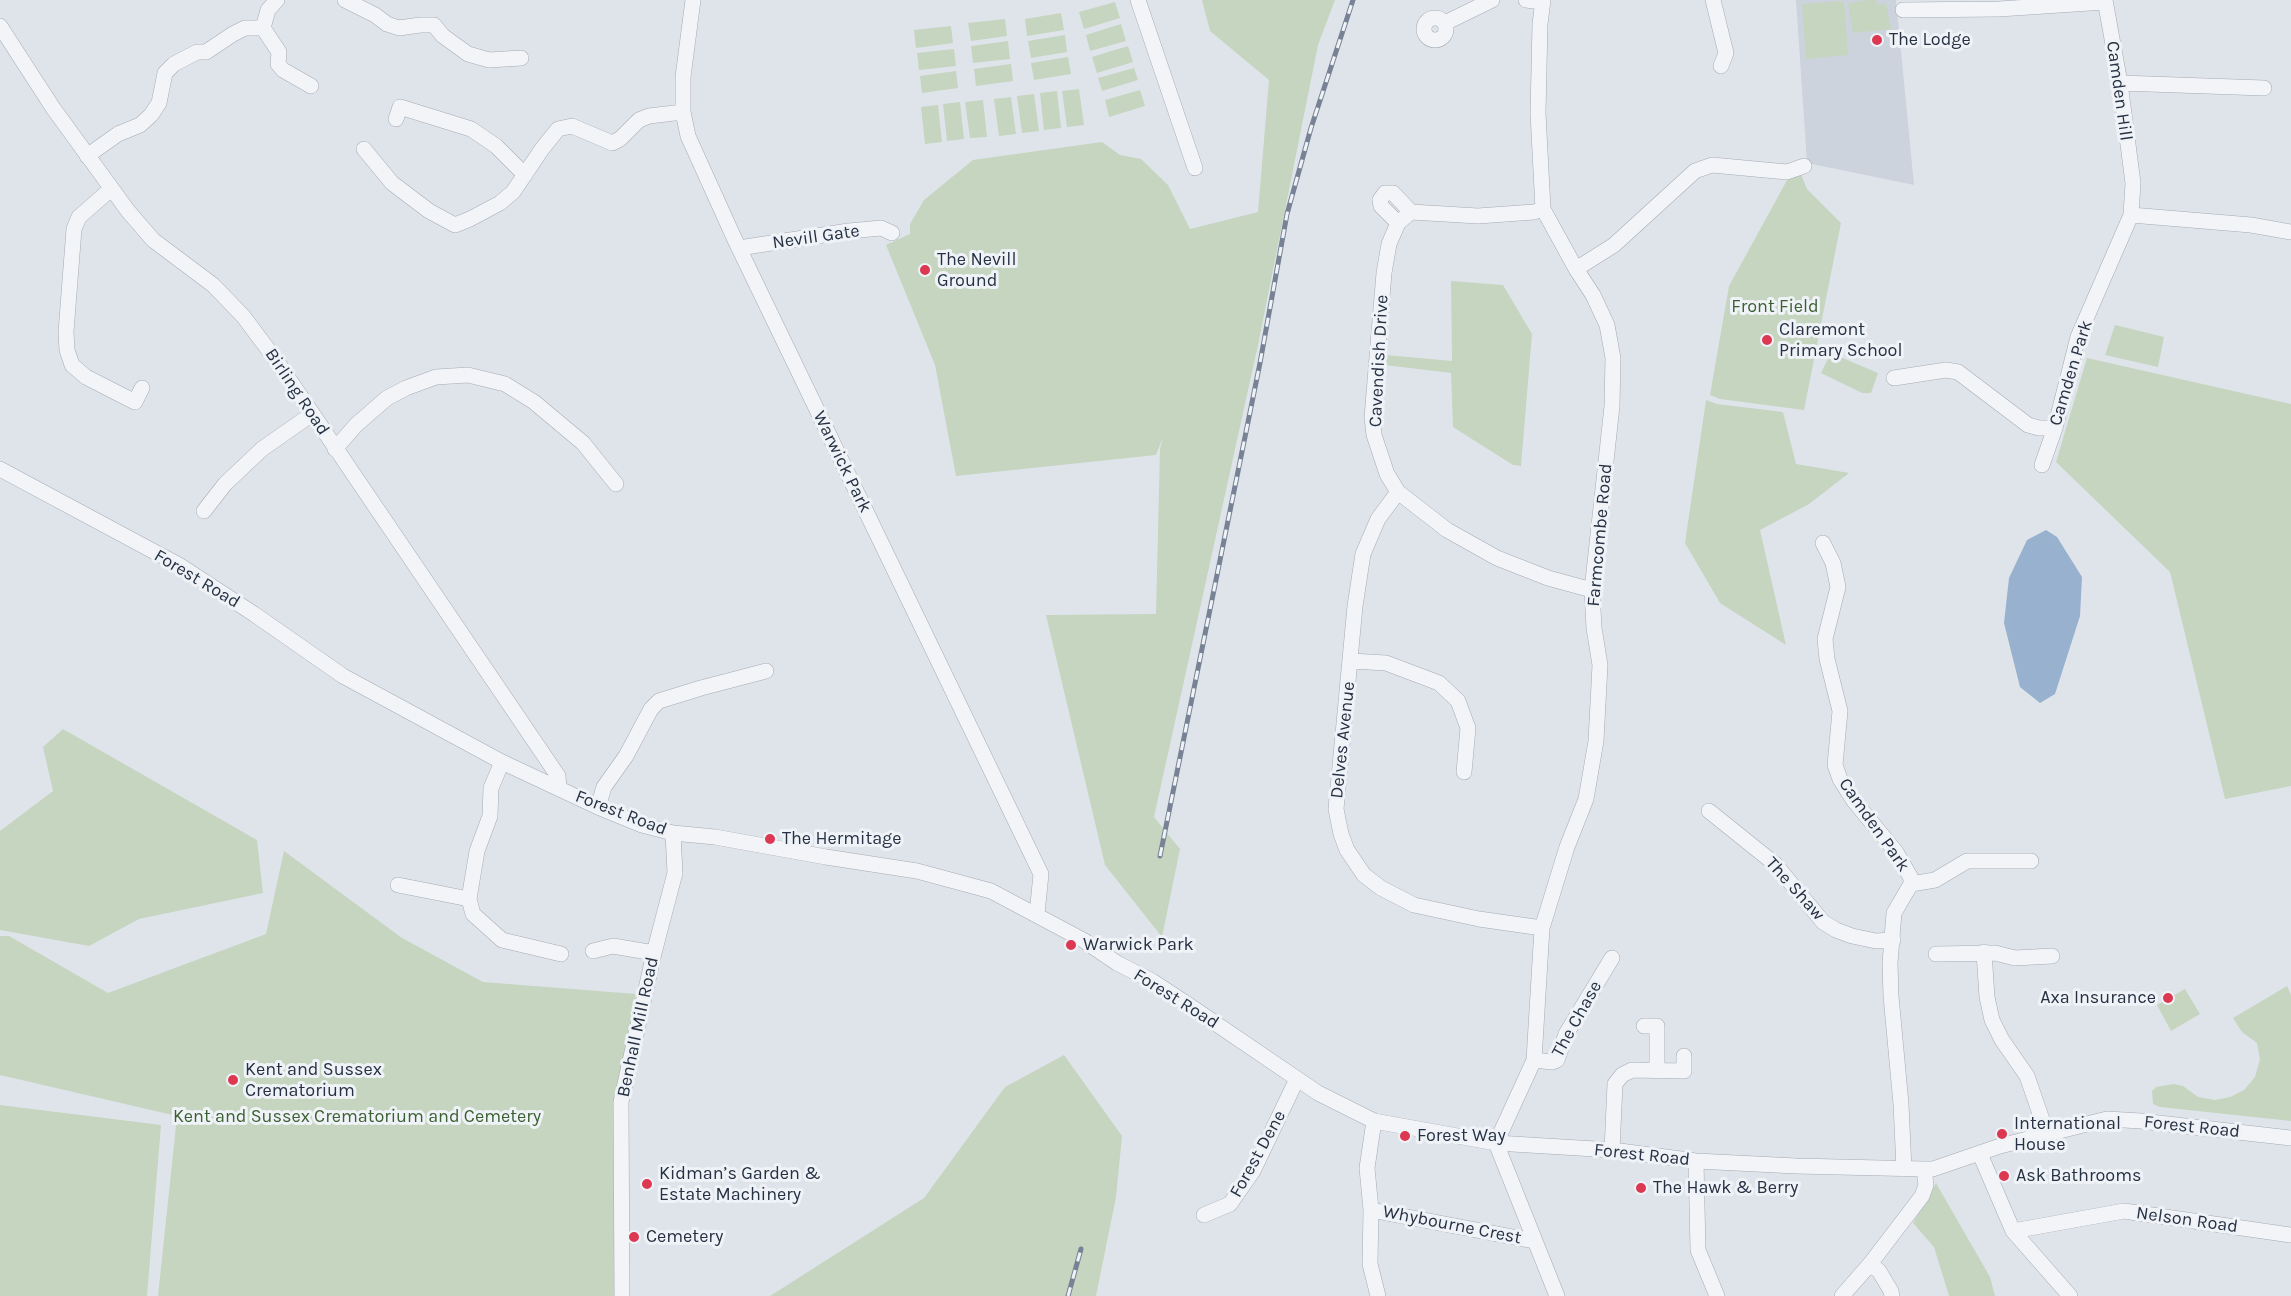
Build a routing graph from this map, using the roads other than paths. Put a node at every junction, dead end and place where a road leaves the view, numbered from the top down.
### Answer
1 (277, 0) edge
2 (345, 0) edge
3 (693, 0) edge
4 (1138, 0) edge
5 (1492, 0) edge
6 (1526, 0) edge
7 (1713, 0) edge
8 (1543, 1) edge
9 (2105, 1) edge
10 (1903, 10) dead end
11 (1445, 23) dead end
12 (0, 26) edge
13 (263, 28) junction
14 (521, 58) dead end
15 (1721, 66) dead end
16 (2120, 83) junction
17 (311, 86) dead end
18 (2264, 88) dead end
19 (683, 112) junction
20 (396, 120) dead end
21 (364, 149) dead end
22 (87, 156) junction
23 (1804, 166) dead end
24 (1195, 168) dead end
25 (525, 176) junction
26 (2133, 183) joint
27 (111, 189) junction
28 (1543, 209) junction
29 (1411, 212) junction
30 (2132, 215) junction
31 (1398, 223) junction
32 (2291, 232) edge
33 (892, 233) dead end
34 (739, 249) junction
35 (1576, 269) junction
36 (1894, 378) dead end
37 (142, 388) dead end
38 (312, 414) junction
39 (2055, 428) junction
40 (335, 449) junction
41 (2042, 465) dead end
42 (0, 469) edge
43 (616, 484) dead end
44 (1398, 492) junction
45 (204, 511) dead end
46 (1831, 549) dead end
47 (1592, 590) junction
48 (1351, 661) junction
49 (766, 671) dead end
50 (502, 762) junction
51 (1464, 772) dead end
52 (559, 787) junction
53 (598, 807) junction
54 (1710, 810) dead end
55 (673, 833) junction
56 (2021, 866) dead end
57 (1911, 884) junction
58 (398, 885) dead end
59 (469, 899) junction
60 (1037, 914) junction
61 (1542, 928) junction
62 (1893, 940) junction
63 (593, 951) dead end
64 (1984, 952) junction
65 (654, 953) junction
66 (561, 954) dead end
67 (1936, 954) dead end
68 (2052, 956) dead end
69 (1612, 958) dead end
70 (1644, 1026) dead end
71 (1684, 1056) dead end
72 (1534, 1060) junction
73 (1658, 1071) junction
74 (1297, 1079) junction
75 (1374, 1121) junction
76 (2047, 1134) junction
77 (2291, 1138) edge
78 (1496, 1143) junction
79 (1611, 1150) junction
80 (1980, 1154) junction
81 (1696, 1161) junction
82 (1904, 1168) junction
83 (1924, 1169) junction
84 (1371, 1210) junction
85 (1204, 1215) dead end
86 (2013, 1231) junction
87 (2291, 1234) edge
88 (1534, 1241) junction
89 (1870, 1264) junction
90 (622, 1296) edge
91 (1378, 1296) edge
92 (1557, 1296) edge
93 (1717, 1296) edge
94 (1842, 1296) edge
95 (1892, 1296) edge
96 (2070, 1296) edge

1 - 13 street
2 - 14 street
3 - 19 street, Warwick Park
4 - 24 street
5 - 11 street
6 - 8 street
7 - 15 street
8 - 28 street, Farmcombe Road
9 - 10 street
9 - 16 street, Camden Hill
12 - 22 street, Birling Road
13 - 17 street
13 - 22 street
16 - 18 street
16 - 26 street, Camden Hill
19 - 25 street
19 - 34 street, Warwick Park
20 - 25 street
21 - 25 street
22 - 27 street, Birling Road
23 - 35 street
26 - 30 street, Camden Park
27 - 37 street
27 - 38 street, Birling Road
28 - 29 street
28 - 35 street, Farmcombe Road
29 - 31 street, Cavendish Drive
29 - 31 street
30 - 32 street
30 - 39 street, Camden Park
31 - 44 street, Cavendish Drive
33 - 34 street, Nevill Gate
34 - 60 street, Warwick Park
35 - 47 street, Farmcombe Road
36 - 39 street
38 - 40 street, Birling Road
38 - 45 street
39 - 41 street, Camden Park
40 - 43 street
40 - 52 street, Birling Road
42 - 50 street, Forest Road
44 - 47 street, Cavendish Drive
44 - 48 street, Delves Avenue
46 - 57 street, Camden Park
47 - 61 street, Farmcombe Road
48 - 51 street
48 - 61 street, Delves Avenue
49 - 53 street
50 - 52 street, Forest Road
50 - 59 street
52 - 53 street, Forest Road
53 - 55 street, Forest Road
54 - 62 street, The Shaw
55 - 60 street, Forest Road
55 - 65 street, Benhall Mill Road
56 - 57 street
57 - 62 street, Camden Park
58 - 59 street
59 - 66 street
60 - 74 street, Forest Road
61 - 72 street, Farmcombe Road
62 - 82 street, Camden Park
63 - 65 street
64 - 67 street
64 - 68 street
64 - 76 street
65 - 90 street, Benhall Mill Road
69 - 72 street, The Chase
70 - 73 street
71 - 73 street
72 - 78 street, Farmcombe Road
73 - 79 street
74 - 75 street, Forest Road
74 - 85 street, Forest Dene
75 - 78 street, Forest Road
75 - 84 street
76 - 77 street, Forest Road
76 - 80 street, Forest Road
78 - 79 street, Forest Road
78 - 88 street, Whybourne Crest
79 - 81 street, Forest Road
80 - 83 street, Forest Road
80 - 86 street
81 - 82 street, Forest Road
81 - 93 street
82 - 83 street, Forest Road
83 - 89 street
84 - 88 street, Whybourne Crest
84 - 91 street
86 - 87 street, Nelson Road
86 - 96 street
88 - 92 street, Whybourne Crest
89 - 94 street
89 - 95 street

